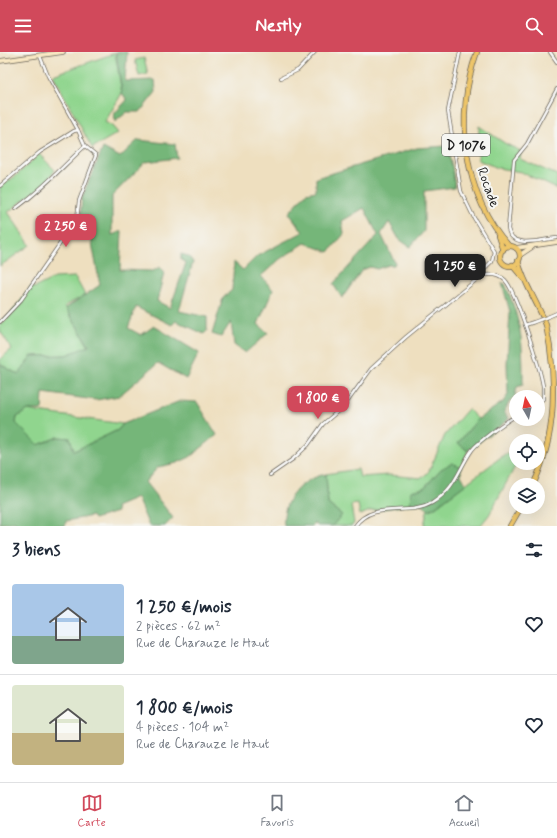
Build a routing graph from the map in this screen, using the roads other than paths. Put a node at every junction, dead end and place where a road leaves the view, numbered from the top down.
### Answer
1 (63, 52) edge
2 (315, 52) edge
3 (460, 52) edge
4 (476, 52) edge
5 (550, 52) edge
6 (39, 56) junction
7 (0, 60) edge
8 (557, 62) edge
9 (281, 78) dead end
10 (557, 90) edge
11 (78, 130) junction
12 (86, 146) junction
13 (0, 186) edge
14 (16, 209) dead end
15 (498, 234) junction
16 (557, 238) edge
17 (557, 242) edge
18 (536, 245) junction
19 (509, 246) junction
20 (516, 248) junction
21 (502, 250) junction
22 (520, 255) junction
23 (518, 261) junction
24 (512, 265) junction
25 (481, 276) junction
26 (526, 282) junction
27 (557, 313) edge
28 (0, 322) edge
29 (525, 325) junction
30 (543, 390) edge
31 (509, 421) edge
32 (270, 475) dead end
33 (536, 478) edge
34 (517, 514) edge
35 (355, 526) edge
36 (510, 526) edge

1 - 6 street
2 - 9 street
3 - 25 street
4 - 15 main road, Rocade / D 1076
5 - 8 street
6 - 7 street
6 - 11 street
10 - 16 street
11 - 12 street
11 - 13 street
12 - 14 street
12 - 28 street
15 - 19 main road, Rocade / D 1076
15 - 21 main road, Rocade / D 1076
17 - 18 street
18 - 20 street
18 - 22 street
19 - 20 main road
19 - 21 main road
20 - 22 main road
21 - 24 main road
22 - 23 main road
23 - 24 main road
23 - 26 main road
24 - 26 main road
25 - 29 street
25 - 32 street
26 - 33 main road
27 - 29 street, bridge
29 - 30 street
31 - 35 street
34 - 36 main road

